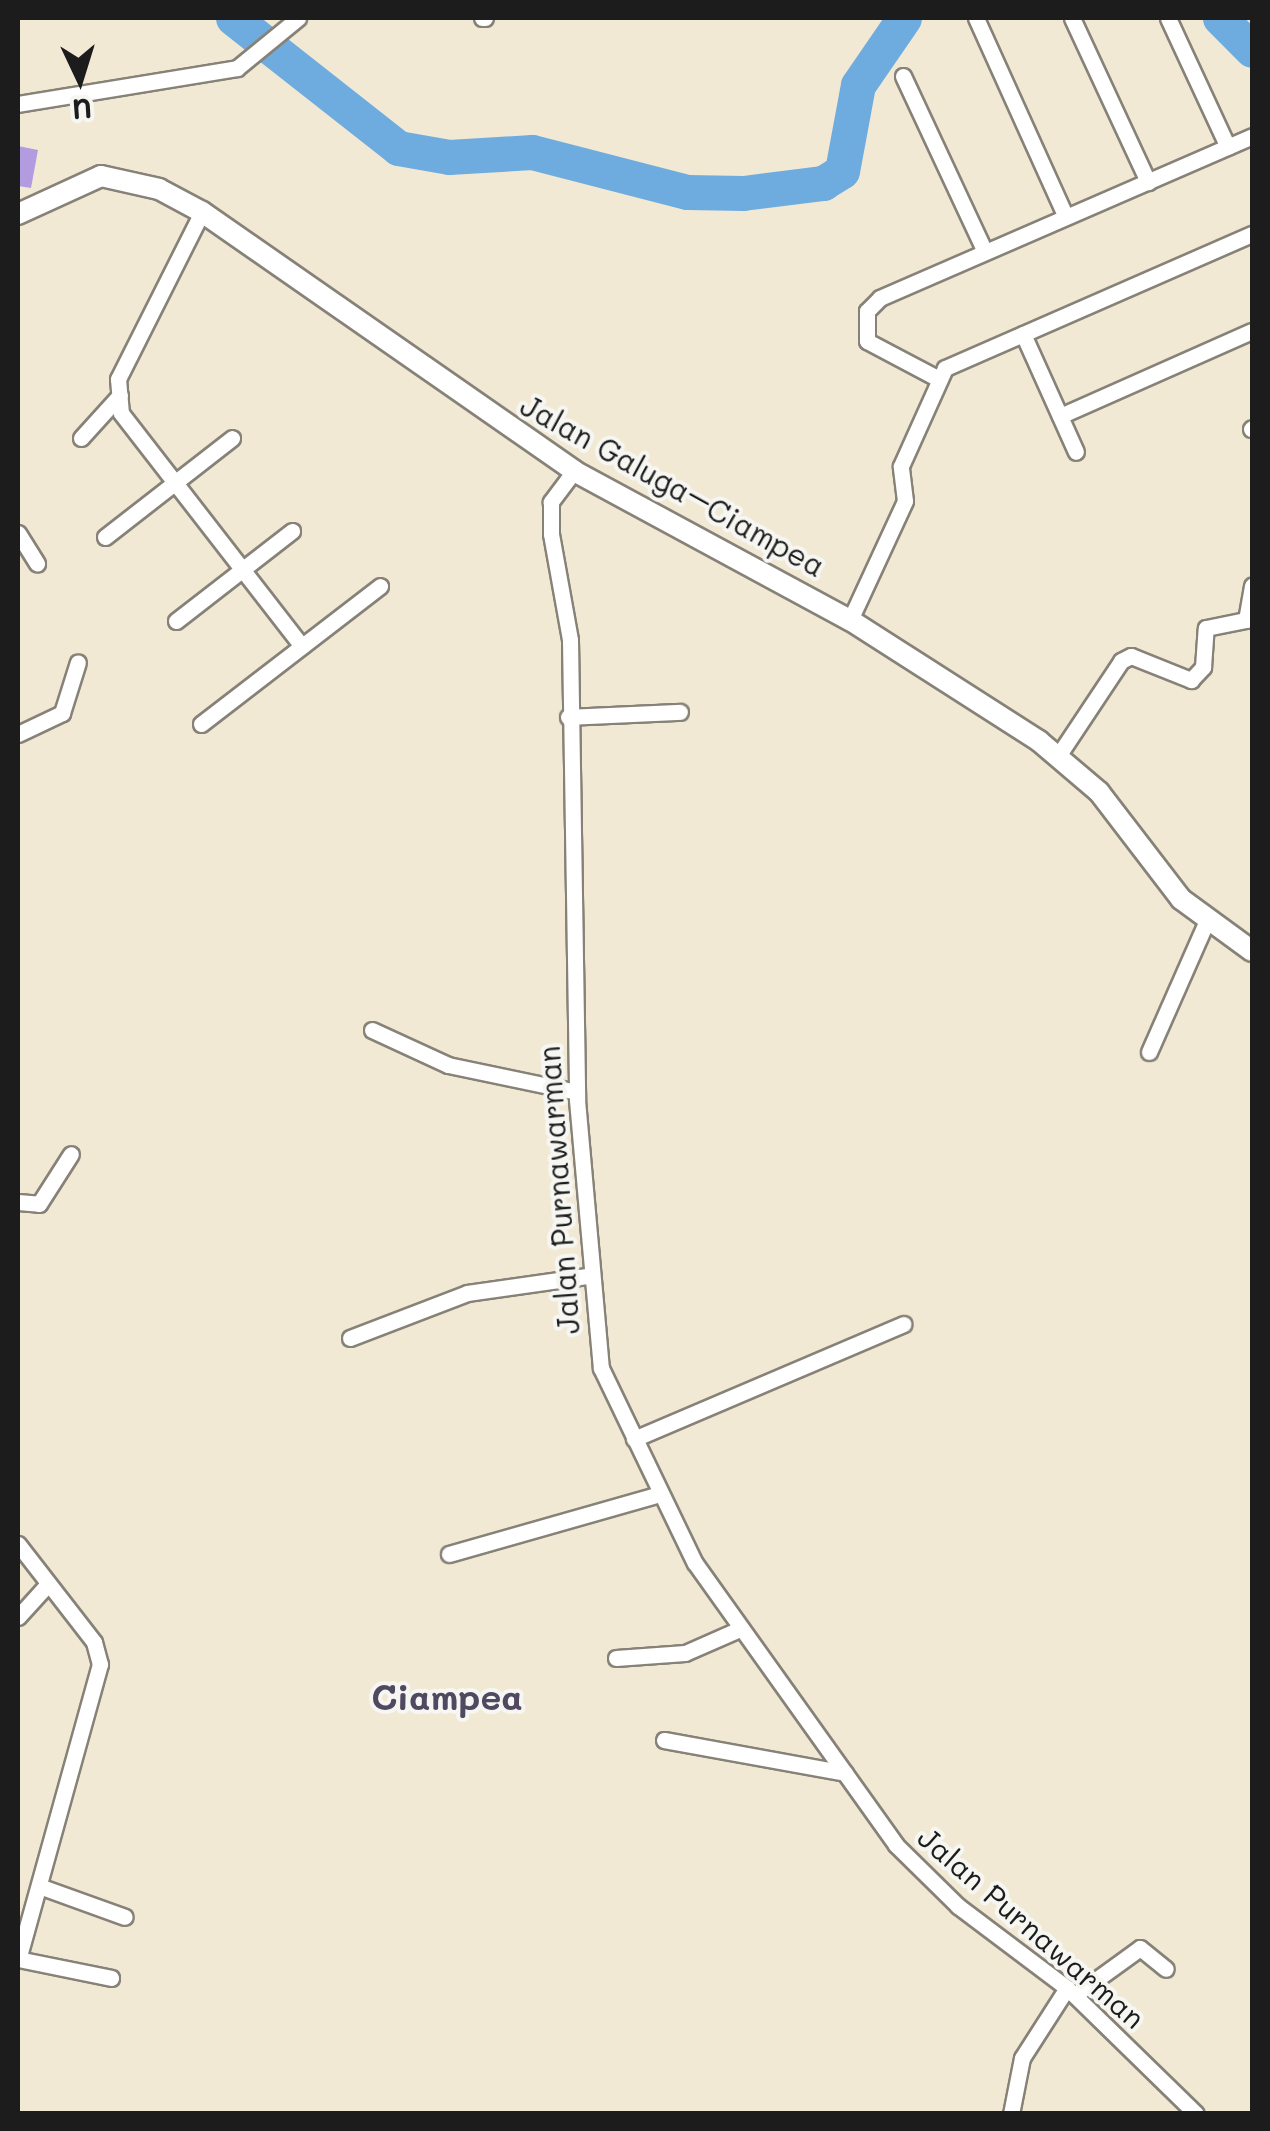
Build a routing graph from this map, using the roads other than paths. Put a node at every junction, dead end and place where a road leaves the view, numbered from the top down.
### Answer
1 (298, 18) edge
2 (976, 18) edge
3 (1072, 18) edge
4 (1168, 18) edge
5 (903, 76) dead end
6 (18, 104) edge
7 (1252, 136) edge
8 (1228, 147) junction
9 (1148, 182) junction
10 (202, 212) junction
11 (18, 214) edge
12 (1066, 217) junction
13 (1252, 234) edge
14 (985, 252) junction
15 (1252, 331) edge
16 (1023, 334) junction
17 (937, 378) junction
18 (120, 395) junction
19 (1060, 416) junction
20 (81, 438) dead end
21 (232, 438) dead end
22 (1076, 452) dead end
23 (574, 471) junction
24 (176, 484) junction
25 (292, 531) dead end
26 (18, 533) edge
27 (105, 537) dead end
28 (37, 563) dead end
29 (244, 570) junction
30 (380, 586) dead end
31 (1252, 586) edge
32 (850, 620) junction
33 (176, 621) dead end
34 (302, 646) junction
35 (78, 662) dead end
36 (680, 712) dead end
37 (568, 717) junction
38 (201, 724) dead end
39 (18, 734) edge
40 (1058, 756) junction
41 (1206, 923) junction
42 (1252, 951) edge
43 (372, 1030) dead end
44 (1149, 1052) dead end
45 (578, 1092) junction
46 (71, 1154) dead end
47 (18, 1202) edge
48 (588, 1276) junction
49 (904, 1324) dead end
50 (350, 1338) dead end
51 (634, 1438) junction
52 (660, 1494) junction
53 (18, 1544) edge
54 (449, 1554) dead end
55 (47, 1585) junction
56 (18, 1617) edge
57 (740, 1628) junction
58 (616, 1658) dead end
59 (664, 1740) dead end
60 (845, 1773) junction
61 (39, 1886) junction
62 (125, 1917) dead end
63 (18, 1959) edge
64 (1166, 1970) dead end
65 (111, 1978) dead end
66 (1071, 1992) junction
67 (1010, 2114) edge
68 (1196, 2114) edge

1 - 6 street
2 - 12 street
3 - 9 street
4 - 8 street
5 - 14 street
7 - 8 street
8 - 9 street
9 - 12 street
10 - 11 street, Jalan Galuga–Ciampea
10 - 18 street
10 - 23 street, Jalan Galuga–Ciampea
12 - 14 street
13 - 16 street
14 - 17 street
15 - 19 street
16 - 17 street
16 - 19 street
17 - 32 street
18 - 20 street
18 - 24 street
19 - 22 street
21 - 24 street
23 - 32 street, Jalan Galuga–Ciampea
23 - 37 street, Jalan Purnawarman
24 - 27 street
24 - 29 street
25 - 29 street
26 - 28 street
29 - 33 street
29 - 34 street
30 - 34 street
31 - 40 street
32 - 40 street, Jalan Galuga–Ciampea
34 - 38 street
35 - 39 street
36 - 37 street
37 - 45 street, Jalan Purnawarman
40 - 41 street, Jalan Galuga–Ciampea
41 - 42 street, Jalan Galuga–Ciampea
41 - 44 street
43 - 45 street
45 - 48 street, Jalan Purnawarman
46 - 47 street
48 - 50 street
48 - 51 street, Jalan Purnawarman
49 - 51 street
51 - 52 street, Jalan Purnawarman
52 - 54 street
52 - 57 street, Jalan Purnawarman
53 - 55 street
55 - 56 street
55 - 61 street
57 - 58 street
57 - 60 street, Jalan Purnawarman
59 - 60 street
60 - 66 street, Jalan Purnawarman
61 - 62 street
61 - 63 street
63 - 65 street
64 - 66 street
66 - 67 street
66 - 68 street, Jalan Purnawarman

